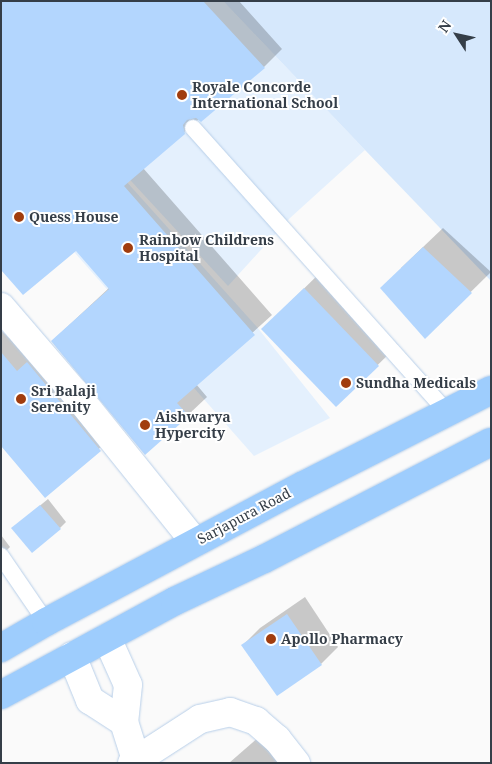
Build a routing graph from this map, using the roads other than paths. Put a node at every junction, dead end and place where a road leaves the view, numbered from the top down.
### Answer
1 (193, 128) dead end
2 (1, 307) edge
3 (491, 390) edge
4 (447, 412) junction
5 (491, 442) edge
6 (195, 542) junction
7 (1, 556) edge
8 (46, 622) junction
9 (107, 638) junction
10 (1, 648) edge
11 (72, 656) junction
12 (1, 695) edge
13 (124, 722) junction
14 (135, 762) edge
15 (296, 763) edge

1 - 4 lane
2 - 6 street
3 - 4 main road, Sarjapura Road
4 - 6 main road, Sarjapura Road
5 - 9 main road
6 - 8 main road, Sarjapura Road
7 - 8 lane
8 - 10 main road, Sarjapura Road
9 - 11 main road
9 - 13 street
11 - 12 main road
11 - 13 street
13 - 14 street
14 - 15 street

